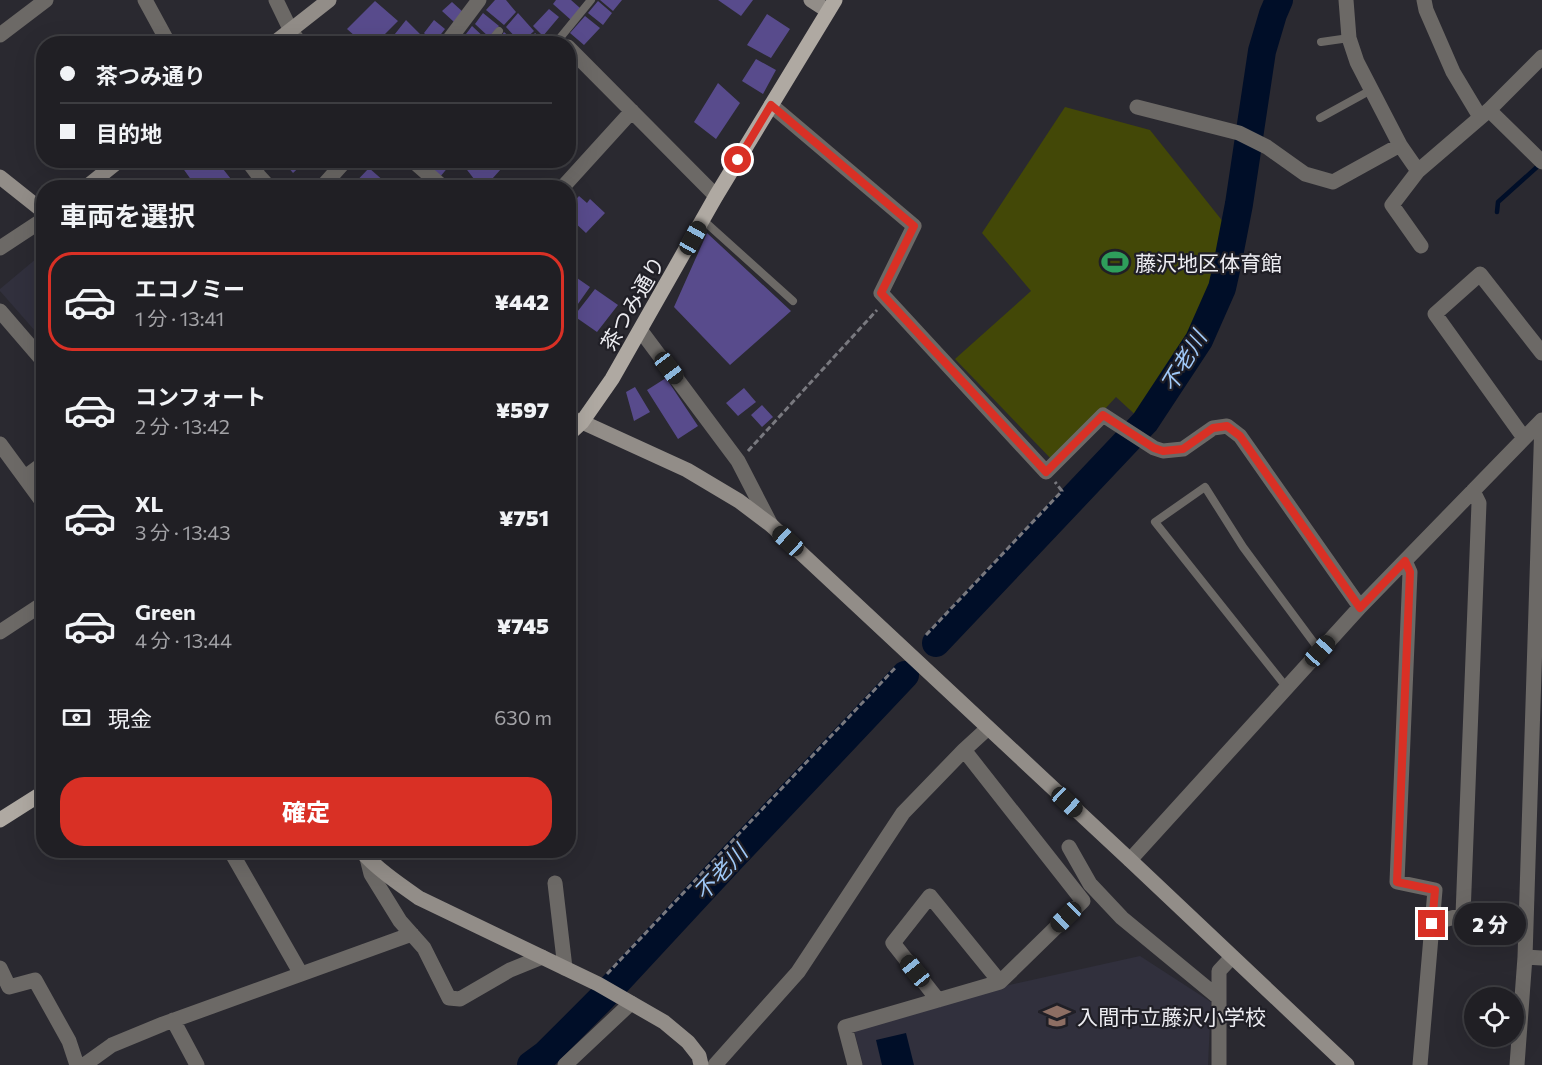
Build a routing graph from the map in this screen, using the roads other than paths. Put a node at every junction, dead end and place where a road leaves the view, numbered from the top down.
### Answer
1 (46, 0) edge
2 (145, 0) edge
3 (276, 0) edge
4 (329, 0) edge
5 (479, 0) edge
6 (591, 0) edge
7 (811, 0) edge
8 (1346, 0) edge
9 (1424, 0) edge
10 (832, 6) edge
11 (291, 31) junction
12 (499, 31) dead end
13 (0, 35) edge
14 (165, 36) edge
15 (284, 36) edge
16 (295, 36) edge
17 (452, 36) edge
18 (495, 36) edge
19 (567, 36) edge
20 (1349, 38) junction
21 (1321, 42) dead end
22 (576, 57) edge
23 (1542, 57) edge
24 (1371, 90) junction
25 (771, 105) junction
26 (1137, 107) dead end
27 (632, 111) junction
28 (1485, 113) junction
29 (1320, 118) dead end
30 (1400, 145) junction
31 (1542, 162) edge
32 (110, 168) edge
33 (253, 168) edge
34 (339, 168) edge
35 (421, 168) edge
36 (1418, 171) junction
37 (0, 177) edge
38 (95, 180) edge
39 (263, 180) edge
40 (328, 180) edge
41 (435, 180) edge
42 (569, 180) edge
43 (716, 196) junction
44 (36, 206) edge
45 (704, 220) junction
46 (36, 224) edge
47 (1421, 246) dead end
48 (0, 248) edge
49 (793, 301) dead end
50 (0, 311) edge
51 (641, 331) junction
52 (36, 353) edge
53 (1542, 353) edge
54 (576, 419) edge
55 (576, 420) edge
56 (1542, 420) edge
57 (1524, 438) junction
58 (0, 445) edge
59 (36, 469) edge
60 (25, 477) junction
61 (1473, 491) junction
62 (36, 493) edge
63 (771, 525) junction
64 (1405, 561) junction
65 (36, 608) edge
66 (1360, 608) junction
67 (0, 632) edge
68 (1320, 651) junction
69 (1287, 688) junction
70 (988, 728) junction
71 (964, 750) junction
72 (36, 797) edge
73 (0, 820) edge
74 (1069, 847) dead end
75 (235, 858) edge
76 (365, 858) edge
77 (368, 858) edge
78 (1130, 860) junction
79 (555, 883) dead end
80 (1432, 924) junction
81 (412, 934) junction
82 (542, 957) junction
83 (1232, 957) junction
84 (1525, 957) junction
85 (1542, 958) edge
86 (0, 968) edge
87 (565, 968) junction
88 (301, 974) junction
89 (1000, 982) junction
90 (1219, 998) junction
91 (938, 1000) junction
92 (631, 1003) junction
93 (173, 1020) junction
94 (77, 1065) edge
95 (84, 1065) edge
96 (197, 1065) edge
97 (565, 1065) edge
98 (701, 1065) edge
99 (715, 1065) edge
100 (855, 1065) edge
101 (1219, 1065) edge
102 (1347, 1065) edge
103 (1420, 1065) edge
104 (1518, 1065) edge

1 - 13 street
2 - 14 street
3 - 11 street
4 - 11 street
5 - 17 street
6 - 19 lane
7 - 10 street
8 - 20 street
9 - 28 street
10 - 25 main road, 茶つみ通り
11 - 15 street
11 - 16 street
12 - 18 lane
20 - 21 lane
20 - 24 street
22 - 27 street
23 - 28 street
24 - 29 lane
24 - 30 street
25 - 43 main road, 茶つみ通り
25 - 66 street
26 - 30 street
27 - 42 street
27 - 43 street
28 - 31 street
28 - 36 street
30 - 36 street
32 - 38 street
33 - 39 street
34 - 40 street
35 - 41 street
36 - 47 street
37 - 44 street
43 - 45 main road, 茶つみ通り
45 - 49 lane
45 - 51 main road, 茶つみ通り
46 - 48 street
50 - 52 street
51 - 54 main road, 茶つみ通り
51 - 63 street
53 - 57 street
55 - 63 street
56 - 57 street
56 - 84 street
57 - 61 street
58 - 60 street
59 - 60 street
60 - 62 street
61 - 64 street
61 - 80 street
63 - 70 street
64 - 66 street
64 - 80 street
65 - 67 street
66 - 68 street
68 - 69 street
68 - 69 lane
69 - 78 street
70 - 71 street
70 - 78 street
71 - 89 street
71 - 99 street
72 - 73 main road
74 - 90 street
75 - 88 street
76 - 81 street
77 - 82 street
78 - 83 street
79 - 87 street
80 - 103 street
81 - 82 street
81 - 88 street
82 - 87 street
83 - 90 street
83 - 102 street
84 - 85 street
84 - 104 street
86 - 94 street
87 - 92 street
88 - 93 street
89 - 91 street
89 - 91 street
90 - 101 street
91 - 100 street
92 - 97 street
92 - 98 street
93 - 95 street
93 - 96 street

